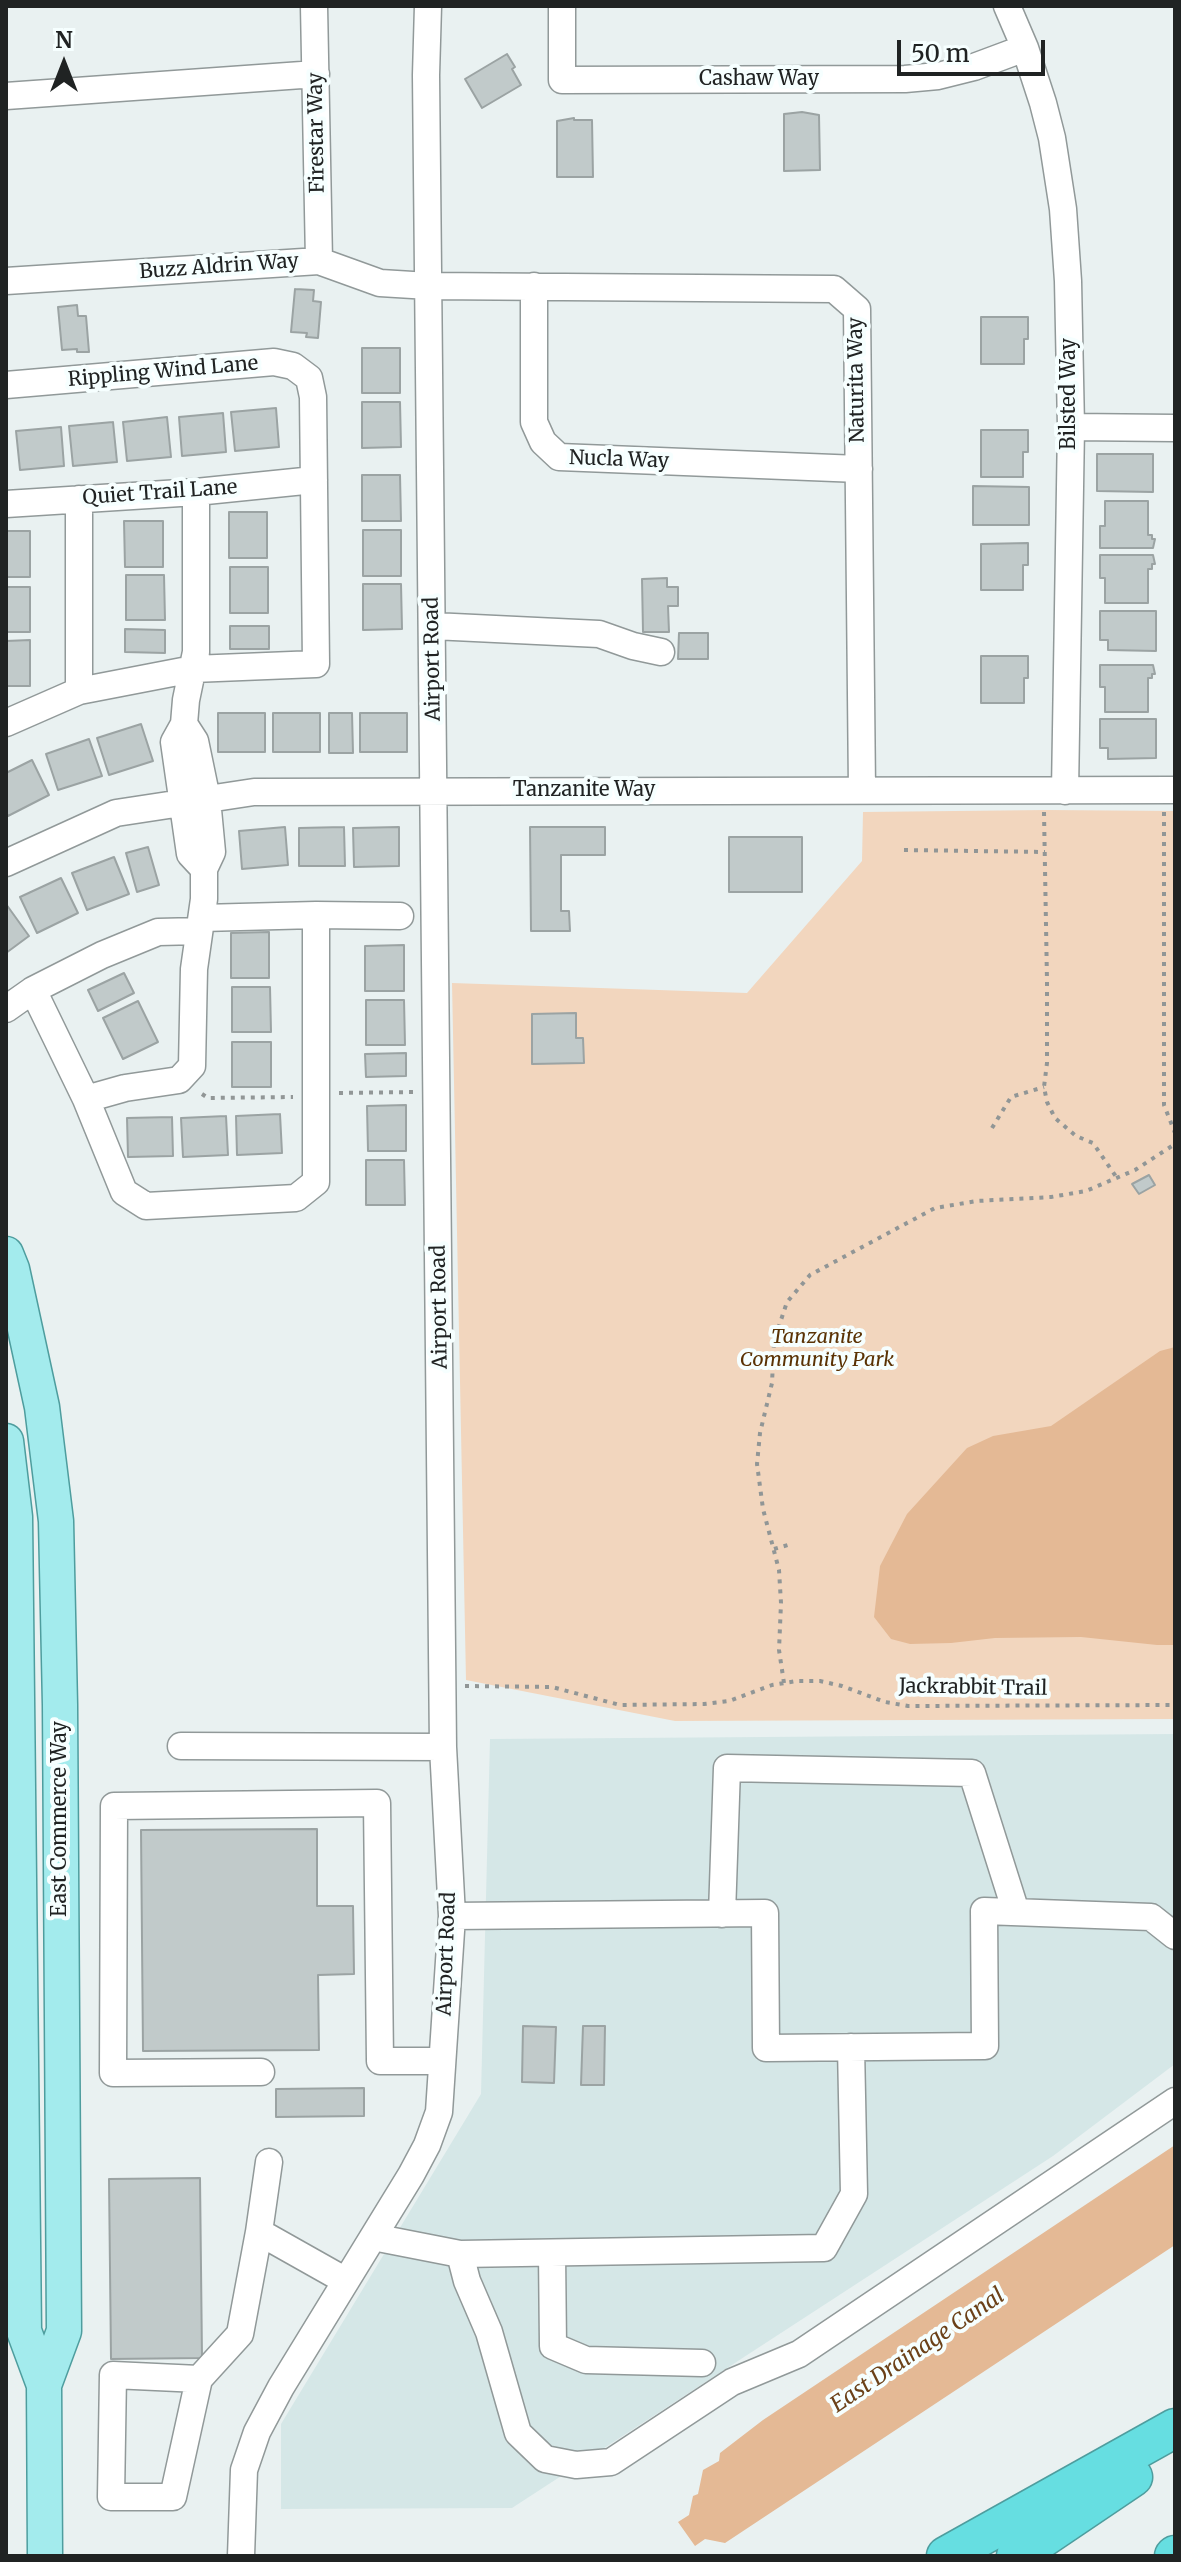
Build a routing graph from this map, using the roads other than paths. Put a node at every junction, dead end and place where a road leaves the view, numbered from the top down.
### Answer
1 (314, 6) edge
2 (428, 6) edge
3 (562, 6) edge
4 (1007, 6) edge
5 (1025, 48) junction
6 (316, 74) junction
7 (6, 96) edge
8 (319, 261) junction
9 (6, 281) edge
10 (429, 286) junction
11 (534, 286) junction
12 (6, 385) edge
13 (1071, 427) junction
14 (1175, 428) edge
15 (859, 469) junction
16 (314, 480) junction
17 (196, 492) junction
18 (79, 499) junction
19 (6, 504) edge
20 (433, 626) junction
21 (661, 652) dead end
22 (193, 669) junction
23 (79, 691) junction
24 (6, 723) edge
25 (435, 790) junction
26 (862, 790) junction
27 (1170, 790) edge
28 (1065, 791) junction
29 (194, 800) junction
30 (6, 863) edge
31 (316, 915) junction
32 (400, 916) dead end
33 (200, 924) junction
34 (33, 990) junction
35 (6, 1009) edge
36 (86, 1099) junction
37 (6, 1254) edge
38 (6, 1441) edge
39 (181, 1746) dead end
40 (443, 1747) junction
41 (1016, 1912) junction
42 (722, 1914) junction
43 (452, 1916) junction
44 (1175, 1936) edge
45 (851, 2047) junction
46 (442, 2061) junction
47 (261, 2072) dead end
48 (1175, 2101) edge
49 (269, 2162) dead end
50 (259, 2232) junction
51 (373, 2237) junction
52 (552, 2253) junction
53 (460, 2254) junction
54 (346, 2281) junction
55 (702, 2363) dead end
56 (199, 2379) junction
57 (44, 2385) junction
58 (1175, 2428) edge
59 (1175, 2449) edge
60 (45, 2556) edge
61 (241, 2556) edge
62 (946, 2556) edge
63 (1016, 2556) edge

1 - 6 street, Firestar Way
2 - 10 street, Airport Road
3 - 5 street, Cashaw Way
4 - 5 street, Bilsted Way
5 - 13 street, Bilsted Way
6 - 7 street
6 - 8 street, Firestar Way
8 - 9 street, Buzz Aldrin Way
8 - 10 street, Buzz Aldrin Way
10 - 11 street, Naturita Way
10 - 20 street, Airport Road
11 - 15 street, Nucla Way
11 - 15 street, Naturita Way
12 - 16 street, Rippling Wind Lane
13 - 14 street
13 - 28 street, Bilsted Way
15 - 26 street, Naturita Way
16 - 17 street, Quiet Trail Lane
16 - 22 street, Rippling Wind Lane
17 - 18 street, Quiet Trail Lane
17 - 22 street
18 - 19 street, Quiet Trail Lane
18 - 23 street
20 - 21 street
20 - 25 street, Airport Road
22 - 23 street
22 - 29 street
23 - 24 street
25 - 26 street, Tanzanite Way
25 - 29 street, Tanzanite Way
25 - 40 street, Airport Road
26 - 28 street, Tanzanite Way
27 - 28 street, Tanzanite Way
29 - 30 street, Tanzanite Way
29 - 33 street
31 - 32 street
31 - 33 street
31 - 36 street
33 - 34 street
33 - 36 street
34 - 35 street
34 - 36 street
37 - 57 main road, East Commerce Way
38 - 57 main road, East Commerce Way
39 - 40 street
40 - 43 street, Airport Road
41 - 42 street
41 - 44 street
41 - 45 street
42 - 43 street
42 - 45 street
43 - 46 street, Airport Road
45 - 52 street
46 - 47 street
46 - 51 street, Airport Road
48 - 53 street
49 - 50 street
50 - 54 street
50 - 56 street
51 - 53 street
51 - 54 street, Airport Road
52 - 53 street
52 - 55 street
54 - 61 street, Airport Road
56 - 56 street
57 - 60 main road, East Commerce Way
58 - 62 highway
59 - 63 highway

